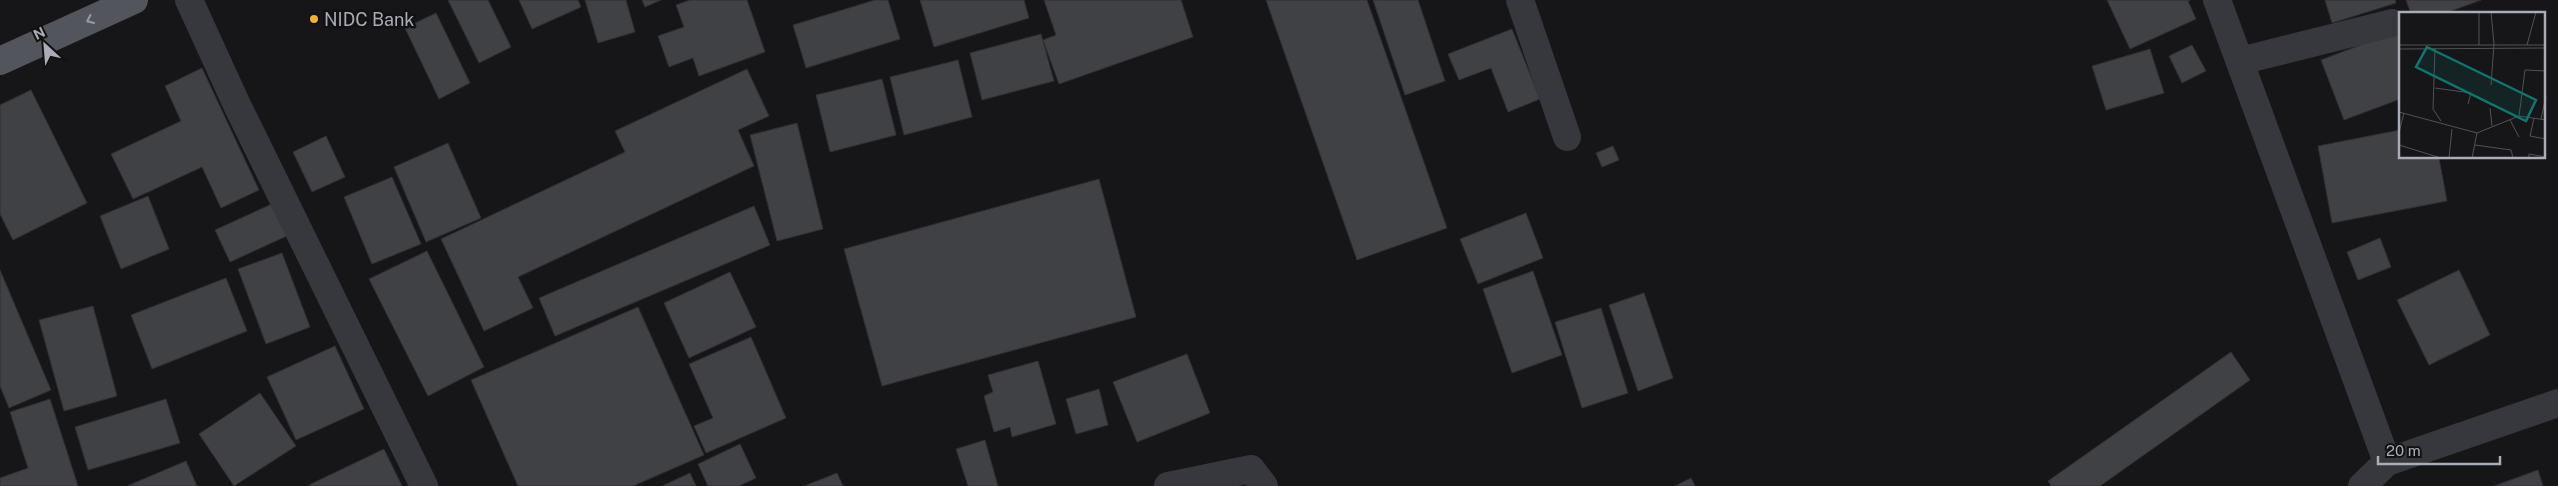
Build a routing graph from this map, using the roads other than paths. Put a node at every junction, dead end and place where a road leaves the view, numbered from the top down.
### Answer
1 (134, 0) edge
2 (189, 0) edge
3 (1520, 0) edge
4 (2217, 0) edge
5 (2392, 23) dead end
6 (0, 61) edge
7 (2240, 61) junction
8 (1567, 137) dead end
9 (2558, 403) edge
10 (2387, 462) junction
11 (424, 486) edge
12 (1168, 486) edge
13 (1264, 486) edge
14 (2362, 486) edge

1 -> 6 main road
2 - 11 street
3 - 8 street
4 - 7 street
5 - 7 street
7 - 10 street
9 - 10 street
10 - 14 street
12 - 13 street

